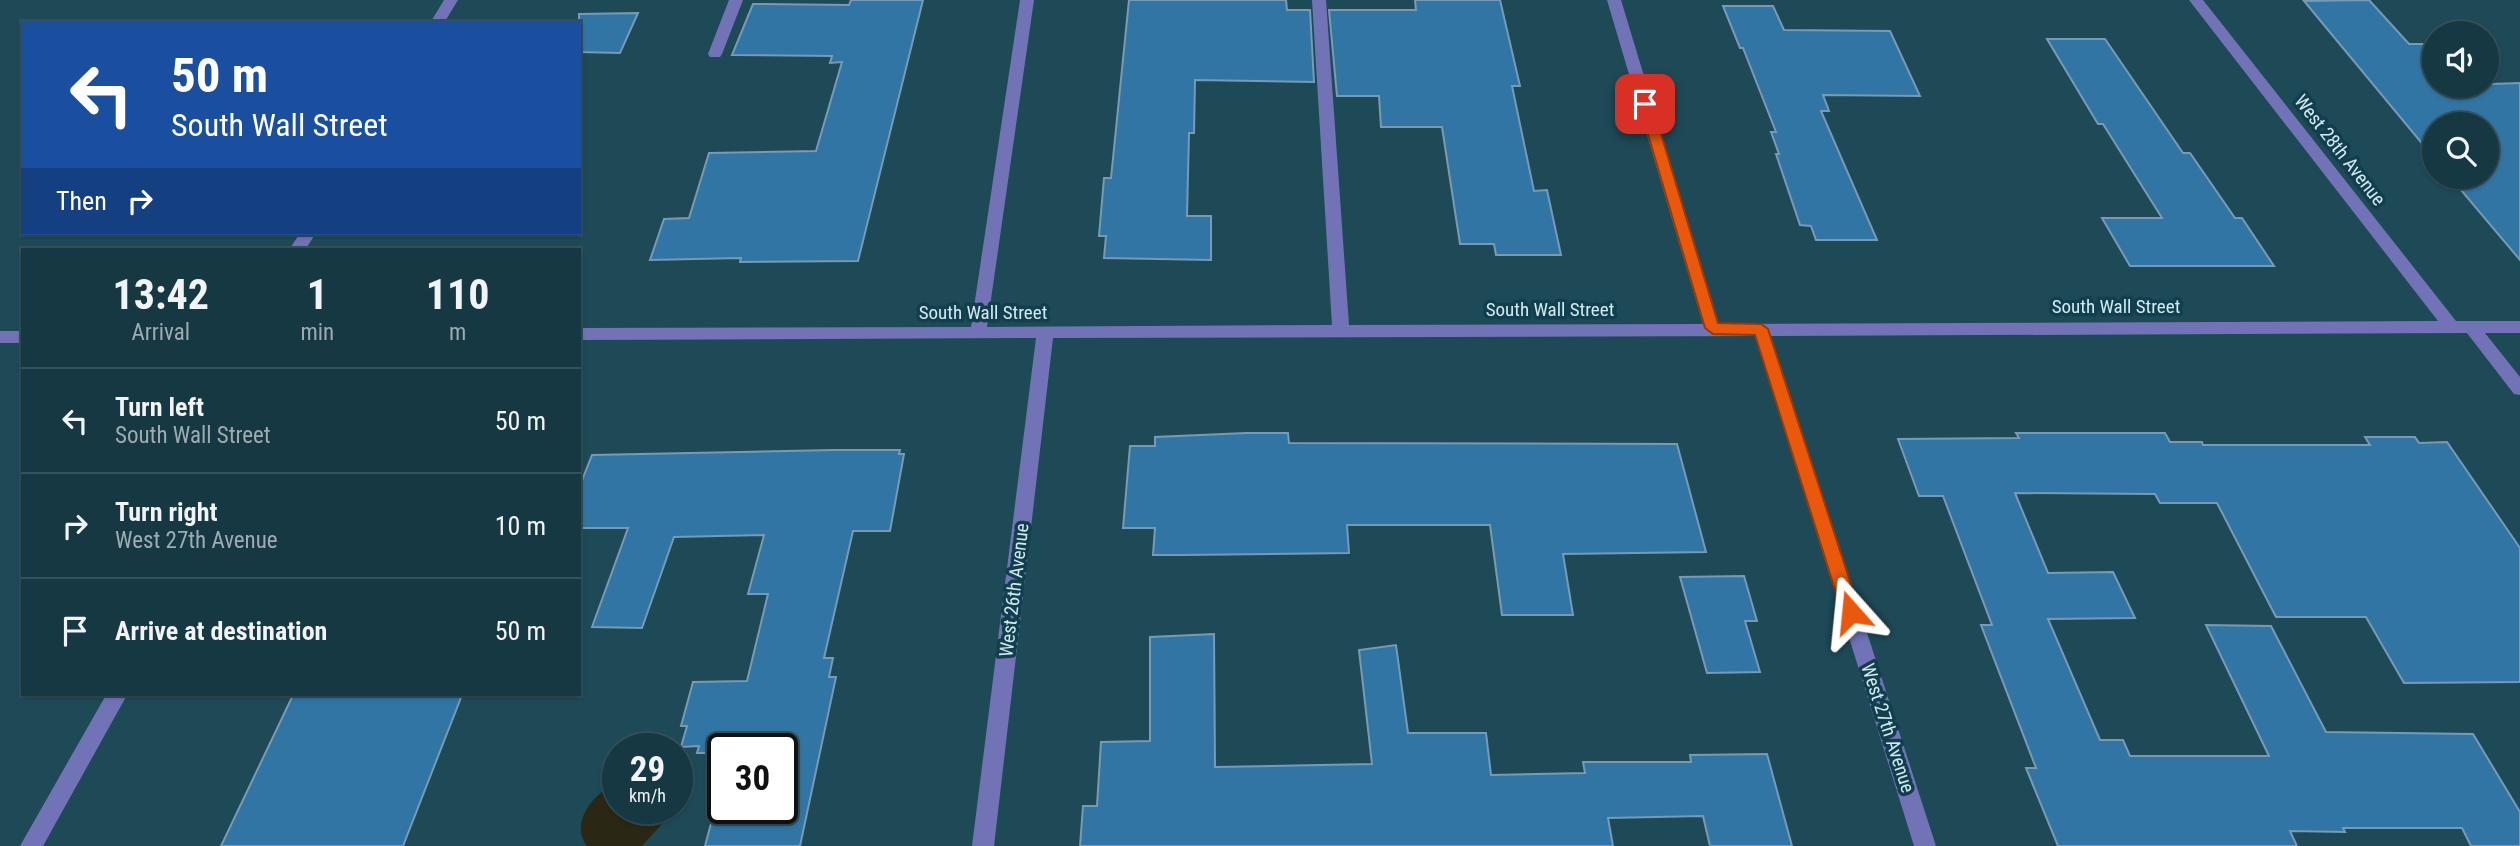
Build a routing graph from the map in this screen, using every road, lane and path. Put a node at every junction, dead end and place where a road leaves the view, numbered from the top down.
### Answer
1 (451, 0) edge
2 (736, 0) edge
3 (1027, 0) edge
4 (1319, 0) edge
5 (1614, 0) edge
6 (2196, 0) edge
7 (438, 21) edge
8 (715, 54) dead end
9 (2451, 326) junction
10 (2471, 327) junction
11 (2520, 327) edge
12 (1713, 328) junction
13 (1761, 329) junction
14 (1340, 331) junction
15 (978, 333) junction
16 (581, 334) edge
17 (1045, 334) junction
18 (0, 337) edge
19 (21, 337) edge
20 (2520, 389) edge
21 (116, 696) edge
22 (31, 846) edge
23 (983, 846) edge
24 (1925, 846) edge

1 - 7 street
2 - 8 street
3 - 15 street
4 - 14 street
5 - 12 street
6 - 9 street, West 28th Avenue
9 - 10 street, South Wall Street
9 - 13 street, South Wall Street
10 - 11 street, South Wall Street
10 - 20 street
12 - 13 street, South Wall Street
12 - 14 street, South Wall Street
13 - 24 street, West 27th Avenue
14 - 17 street, South Wall Street
15 - 16 street, South Wall Street
15 - 17 street, South Wall Street
17 - 23 street, West 26th Avenue
18 - 19 street
21 - 22 street

